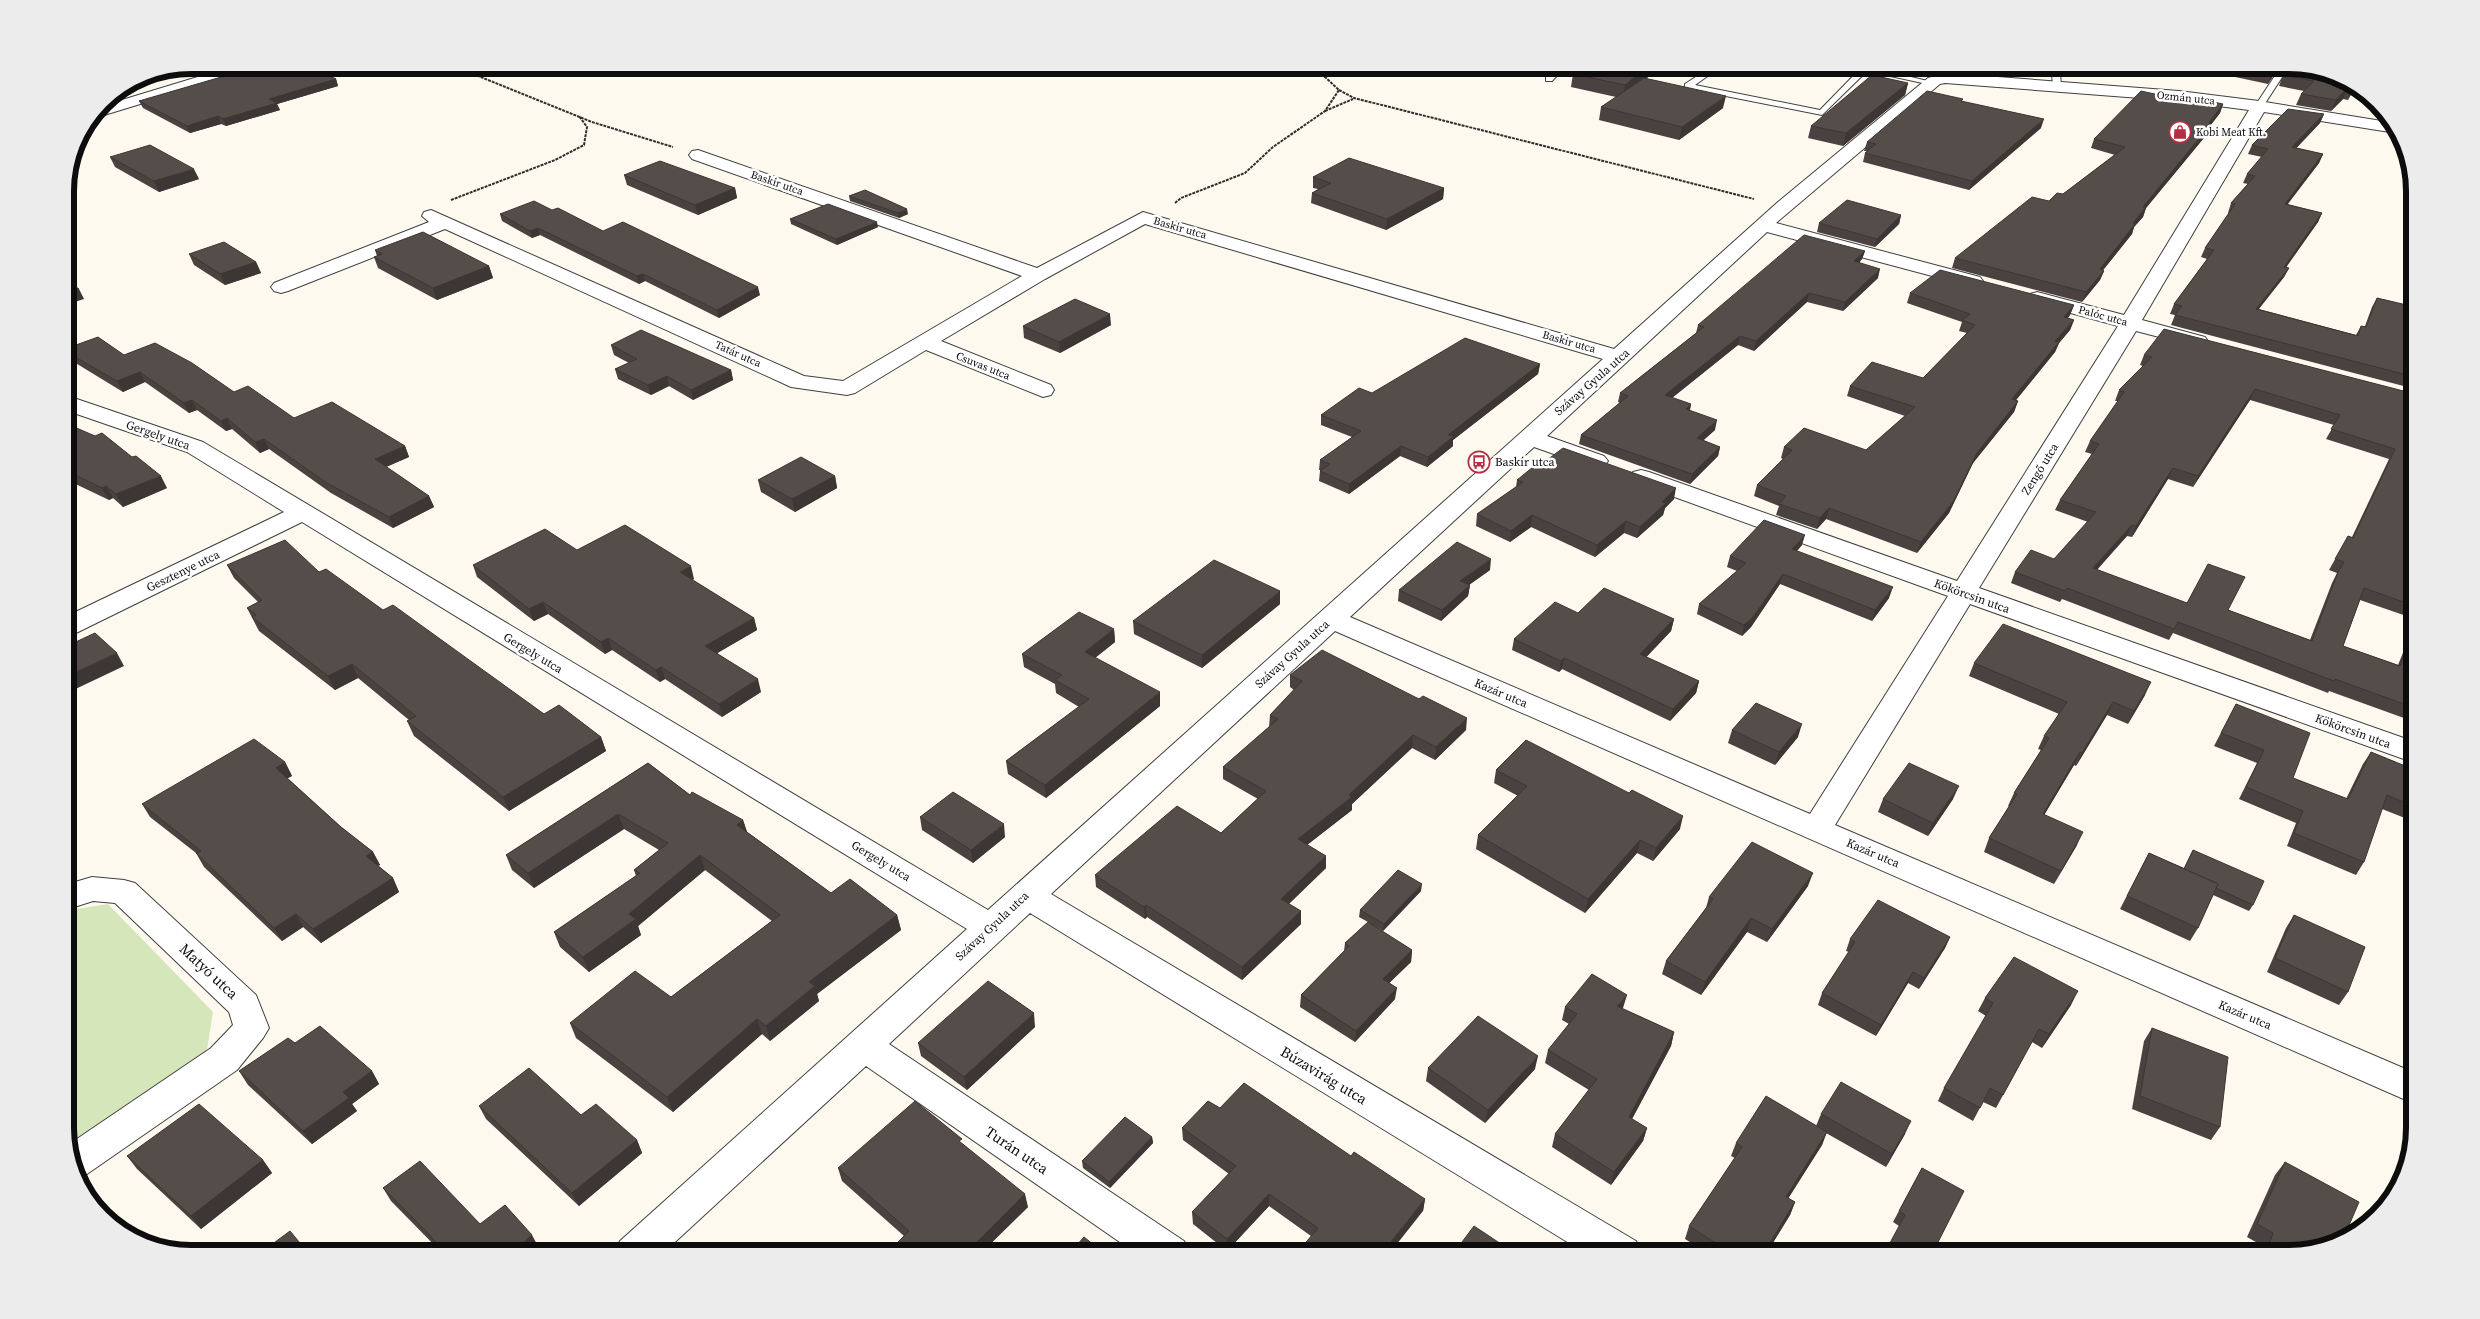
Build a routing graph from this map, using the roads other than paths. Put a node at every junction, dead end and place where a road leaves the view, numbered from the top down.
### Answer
1 (224, 74) edge
2 (1554, 74) edge
3 (1706, 74) edge
4 (1860, 74) edge
5 (1937, 74) edge
6 (1956, 74) edge
7 (2056, 74) edge
8 (2280, 74) edge
9 (1549, 79) dead end
10 (2057, 86) junction
11 (2259, 106) junction
12 (108, 109) edge
13 (2387, 127) edge
14 (698, 155) road end
15 (1763, 225) junction
16 (1038, 275) junction
17 (281, 286) dead end
18 (2130, 323) junction
19 (924, 342) junction
20 (2215, 345) edge
21 (1620, 357) junction
22 (1043, 390) dead end
23 (74, 405) edge
24 (1529, 437) junction
25 (301, 514) junction
26 (1964, 593) junction
27 (1331, 619) junction
28 (74, 624) edge
29 (2406, 750) edge
30 (1817, 829) junction
31 (74, 895) edge
32 (1026, 895) junction
33 (991, 928) junction
34 (863, 1045) junction
35 (2406, 1084) edge
36 (78, 1159) edge
37 (644, 1245) edge
38 (1157, 1245) edge
39 (1607, 1245) edge

1 - 12 street
2 - 9 lane
3 - 4 lane
5 - 15 street, Szávay Gyula utca
6 - 10 street, Ozmán utca
7 - 10 lane
8 - 11 lane
10 - 11 street, Ozmán utca
11 - 13 street, Ozmán utca
11 - 18 street, Zengő utca
14 - 16 street, Baskir utca
15 - 18 street, Palóc utca
15 - 21 street, Szávay Gyula utca
16 - 19 street, Tatár utca
16 - 21 street, Baskir utca
17 - 19 street, Tatár utca
18 - 20 street, Palóc utca
18 - 26 street, Zengő utca
19 - 22 street, Csuvas utca
21 - 24 street, Szávay Gyula utca
23 - 25 street, Gergely utca
24 - 26 street, Kökörcsin utca
24 - 27 street, Szávay Gyula utca
25 - 28 street, Gesztenye utca
25 - 33 street, Gergely utca
26 - 29 street, Kökörcsin utca
26 - 30 street, Zengő utca
27 - 30 street, Kazár utca
27 - 32 street, Szávay Gyula utca
30 - 35 street, Kazár utca
31 - 36 street, Matyó utca
32 - 33 street, Szávay Gyula utca
32 - 39 street, Búzavirág utca
33 - 34 street, Szávay Gyula utca
34 - 37 street, Szávay Gyula utca
34 - 38 street, Turán utca

